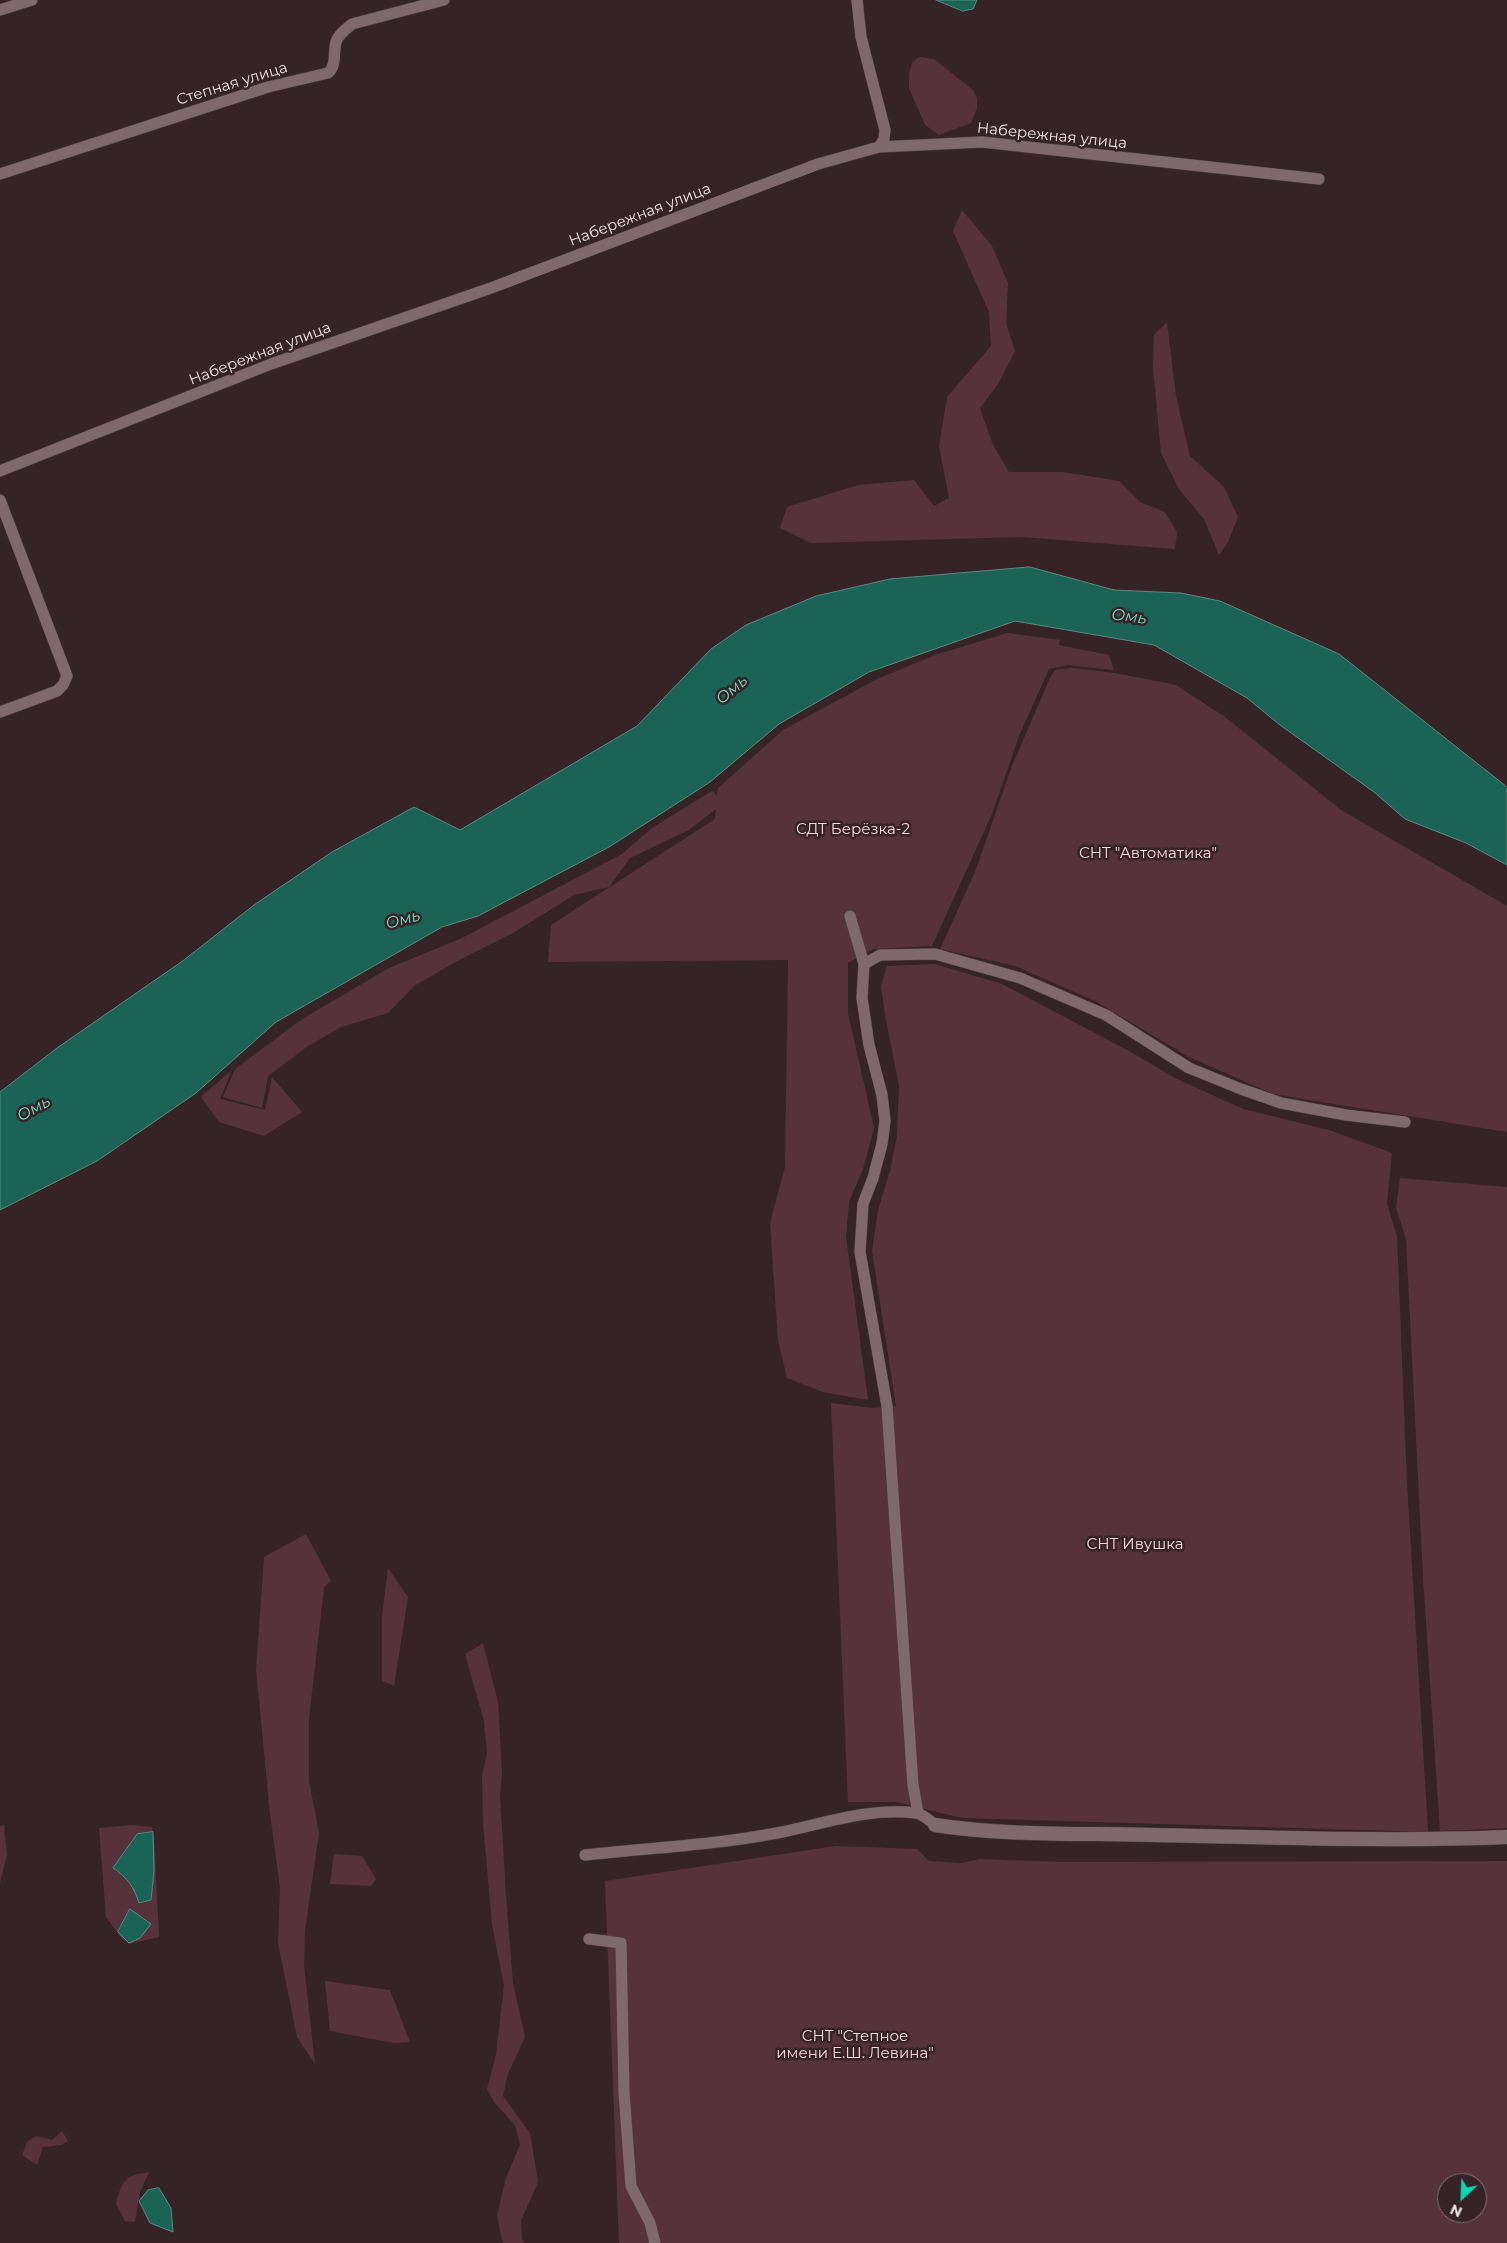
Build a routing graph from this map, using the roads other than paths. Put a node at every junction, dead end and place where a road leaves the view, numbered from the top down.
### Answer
1 (32, 0) edge
2 (444, 0) edge
3 (857, 0) edge
4 (0, 10) edge
5 (879, 148) junction
6 (0, 174) edge
7 (1318, 179) dead end
8 (0, 471) edge
9 (0, 500) edge
10 (0, 712) edge
11 (850, 916) dead end
12 (864, 964) junction
13 (1405, 1122) dead end
14 (918, 1813) junction
15 (935, 1825) joint
16 (1507, 1837) edge
17 (585, 1855) dead end
18 (588, 1939) dead end
19 (655, 2243) edge

1 - 4 street
2 - 6 street, Степная улица
3 - 5 street
5 - 7 street, Набережная улица
5 - 8 street, Набережная улица
9 - 10 street
11 - 12 street
12 - 13 street
12 - 14 street
14 - 15 street
14 - 17 street
15 - 16 street
18 - 19 street

